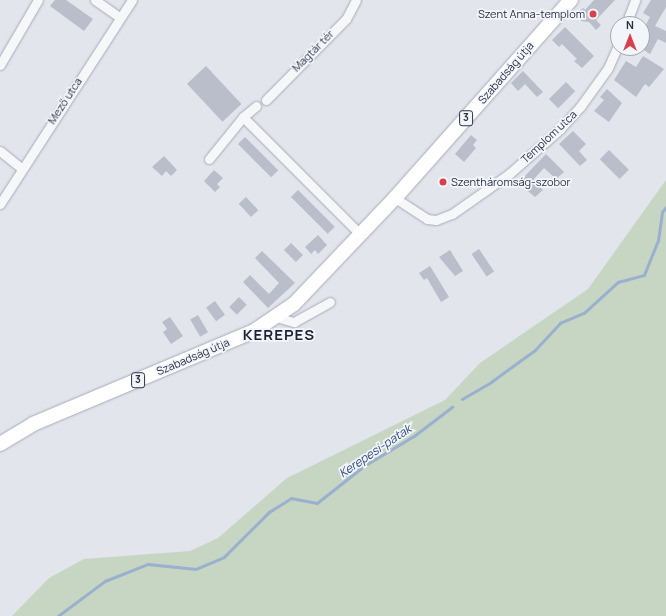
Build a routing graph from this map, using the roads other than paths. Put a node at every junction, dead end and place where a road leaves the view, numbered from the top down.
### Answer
1 (38, 0) edge
2 (95, 0) edge
3 (132, 0) edge
4 (356, 0) edge
5 (571, 0) edge
6 (635, 0) edge
7 (119, 16) junction
8 (629, 16) edge
9 (0, 46) edge
10 (8, 51) junction
11 (613, 56) edge
12 (0, 65) edge
13 (266, 100) dead end
14 (256, 106) dead end
15 (243, 117) junction
16 (0, 151) edge
17 (209, 159) dead end
18 (22, 169) junction
19 (395, 198) junction
20 (0, 204) edge
21 (361, 235) junction
22 (330, 302) dead end
23 (276, 317) junction
24 (0, 444) edge

1 - 10 street
2 - 7 street
3 - 7 street, Mező utca
4 - 13 street, Magtár tér
5 - 19 main road, Szabadság útja / 3
6 - 8 street
7 - 18 street, Mező utca
9 - 10 street
10 - 12 street
11 - 19 street, Templom utca
14 - 15 street
15 - 17 street
15 - 21 street
16 - 18 street
18 - 20 street, Mező utca
19 - 21 main road, Szabadság útja / 3
21 - 23 main road, Szabadság útja / 3
22 - 23 street
23 - 24 main road, Szabadság útja / 3

